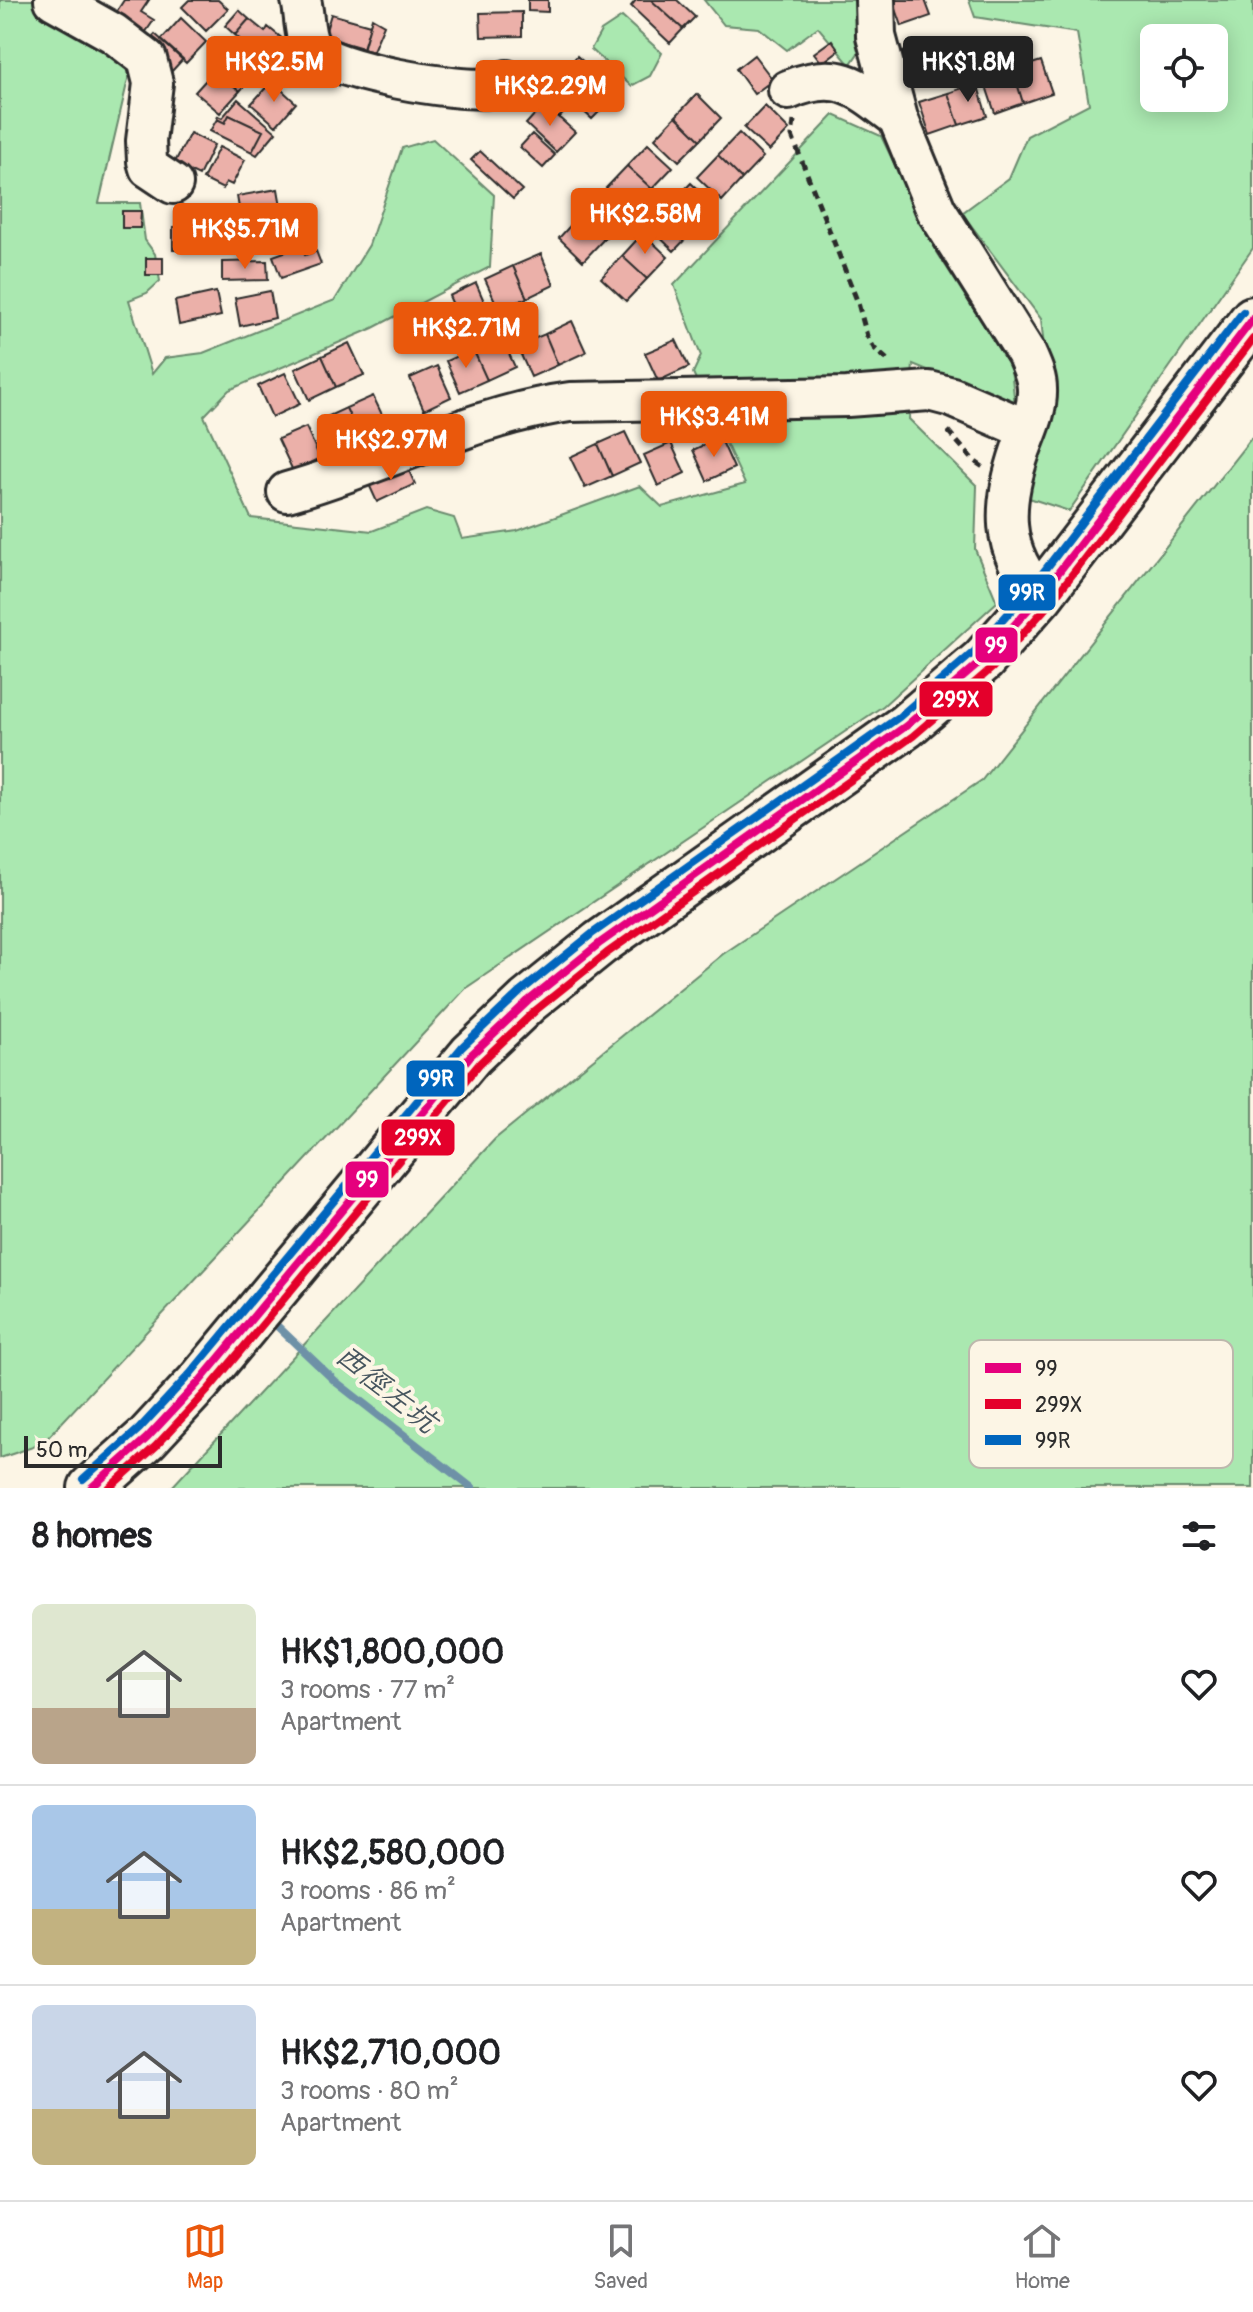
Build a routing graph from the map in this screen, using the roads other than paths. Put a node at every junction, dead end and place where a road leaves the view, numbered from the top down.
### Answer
1 (54, 0) edge
2 (301, 0) edge
3 (875, 0) edge
4 (507, 80) dead end
5 (788, 90) dead end
6 (898, 118) junction
7 (173, 184) dead end
8 (1253, 319) edge
9 (1028, 430) junction
10 (287, 492) dead end
11 (1041, 595) junction
12 (91, 1488) edge

1 - 7 street
2 - 4 street
3 - 6 street
5 - 6 street
6 - 9 street
8 - 11 main road
9 - 10 street
9 - 11 street
11 - 12 main road

